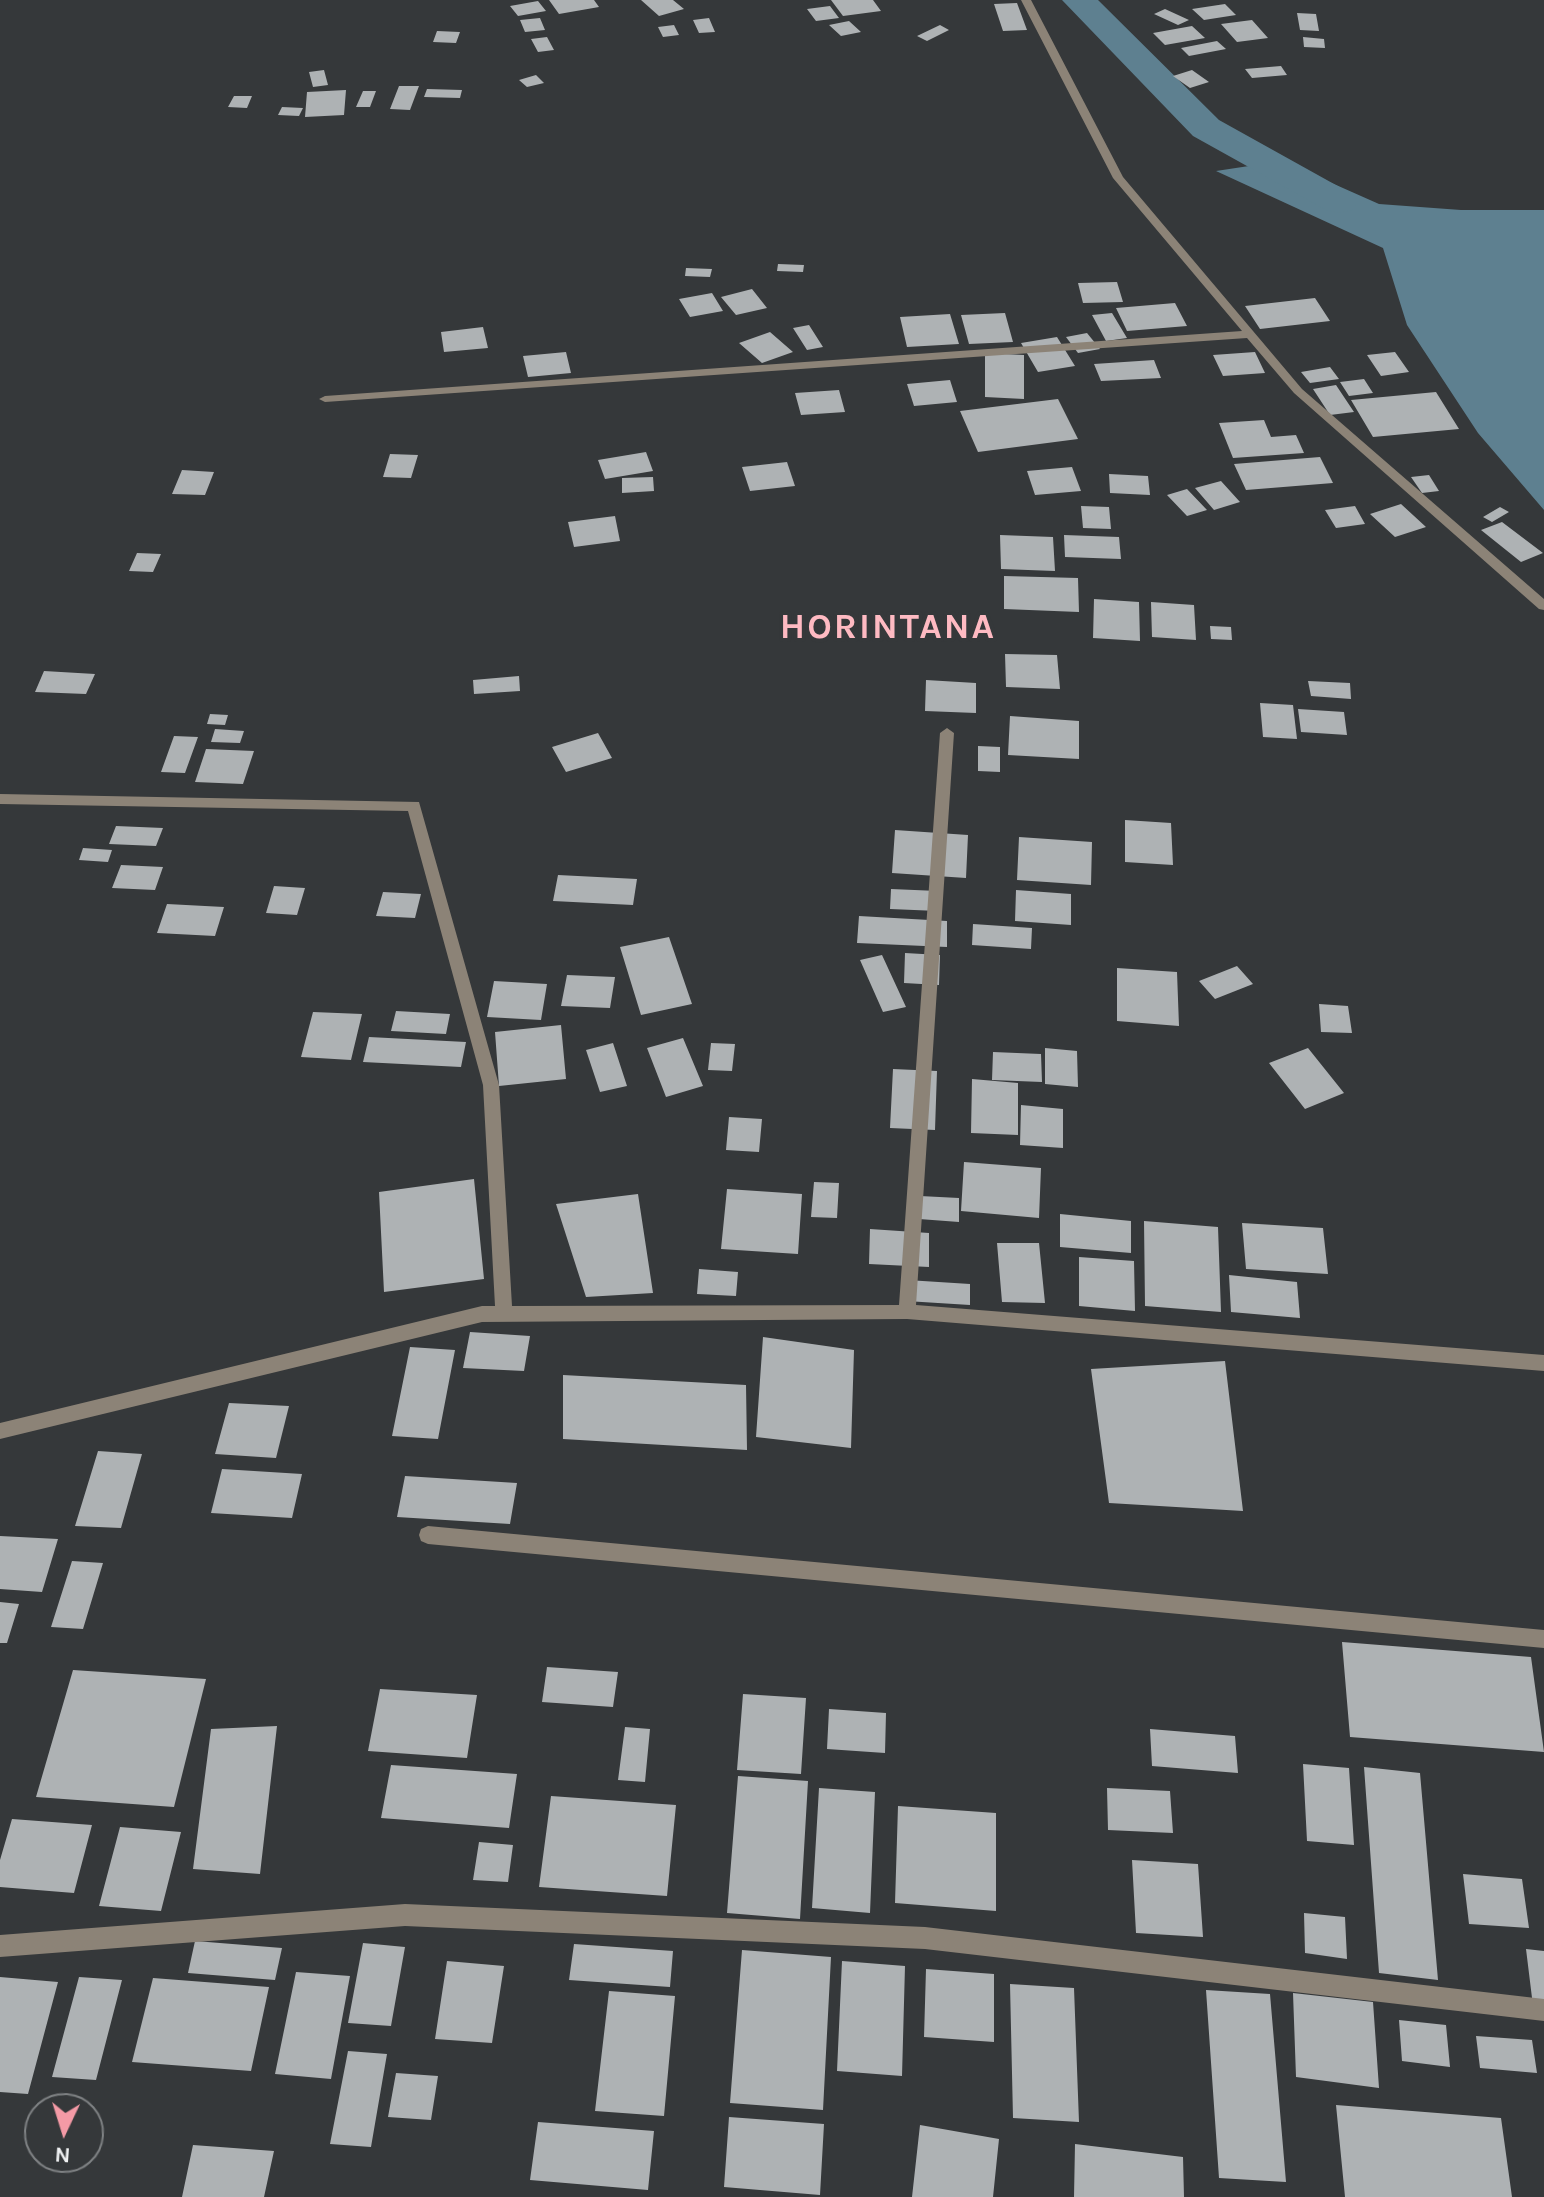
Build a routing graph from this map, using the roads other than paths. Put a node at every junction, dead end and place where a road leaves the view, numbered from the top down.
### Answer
1 (1026, 0) edge
2 (1251, 334) junction
3 (325, 399) dead end
4 (1544, 606) edge
5 (947, 733) dead end
6 (0, 799) edge
7 (907, 1312) junction
8 (504, 1314) junction
9 (1544, 1363) edge
10 (0, 1431) edge
11 (428, 1535) dead end
12 (1544, 1639) edge
13 (0, 1946) edge
14 (1544, 2010) edge

1 - 2 street
2 - 3 street
2 - 4 street
5 - 7 street
6 - 8 street
7 - 8 street
7 - 9 street
8 - 10 street
11 - 12 street
13 - 14 street

